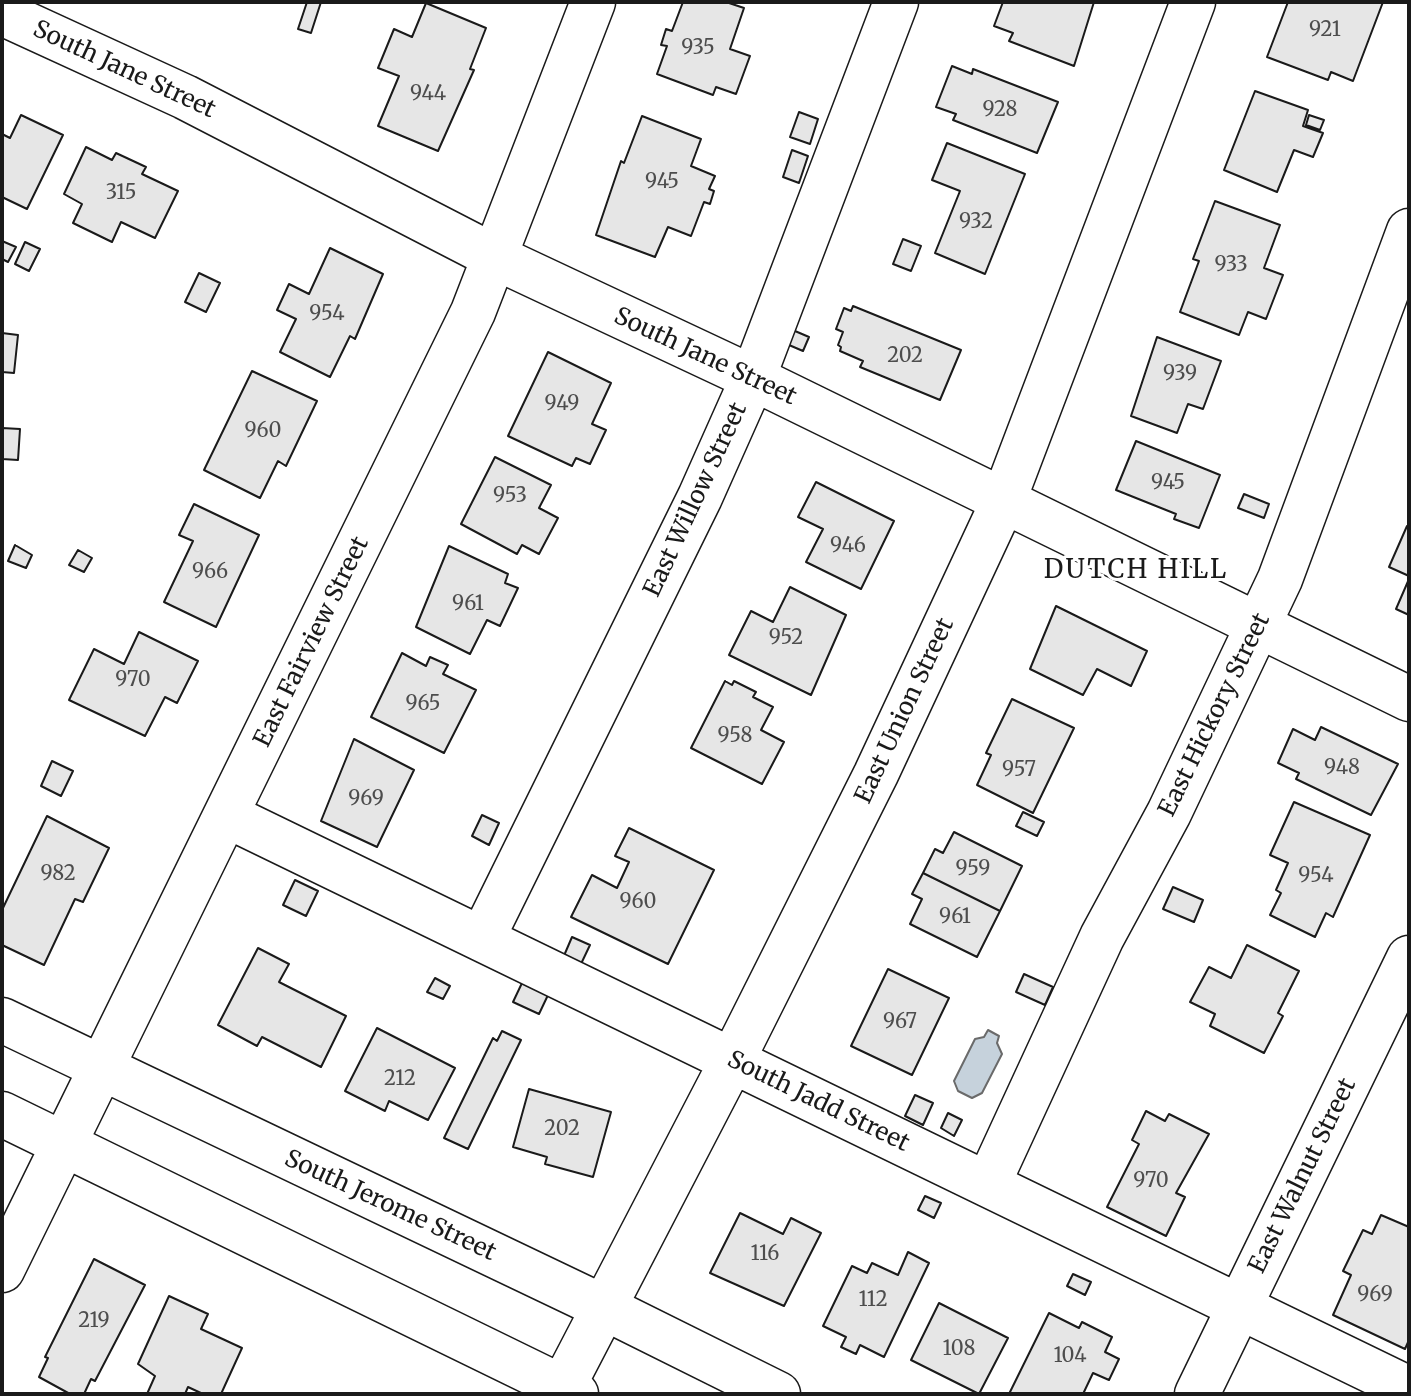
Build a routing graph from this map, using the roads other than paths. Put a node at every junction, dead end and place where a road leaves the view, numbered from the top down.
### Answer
1 (593, 2) edge
2 (896, 2) edge
3 (1193, 2) edge
4 (2, 13) edge
5 (1409, 231) edge
6 (495, 257) junction
7 (753, 378) junction
8 (1003, 502) junction
9 (1257, 625) junction
10 (1409, 699) edge
11 (228, 816) junction
12 (482, 939) junction
13 (1409, 958) edge
14 (2, 1020) edge
15 (732, 1061) junction
16 (99, 1069) junction
17 (2, 1114) edge
18 (62, 1142) junction
19 (988, 1184) junction
20 (2, 1270) edge
21 (1240, 1306) junction
22 (603, 1307) junction
23 (1409, 1389) edge
24 (565, 1392) edge
25 (778, 1394) edge
26 (1197, 1394) edge

1 - 6 street, East Fairview Street
2 - 7 street, East Willow Street
3 - 8 street, East Union Street
4 - 6 street, South Jane Street
5 - 9 street, East Hickory Street
6 - 7 street, South Jane Street
6 - 11 street, East Fairview Street
7 - 8 street, South Jane Street
7 - 12 street, East Willow Street
8 - 9 street, South Jane Street
8 - 15 street, East Union Street
9 - 10 street, South Jane Street
9 - 19 street, East Hickory Street
11 - 12 street, South Jadd Street
11 - 16 street, East Fairview Street
12 - 15 street, South Jadd Street
13 - 21 street, East Walnut Street
14 - 16 street, South Jerome Street
15 - 19 street, South Jadd Street
15 - 22 street, East Union Street
16 - 18 street, East Fairview Street
16 - 22 street, South Jerome Street
17 - 18 street
18 - 20 street, East Fairview Street
18 - 24 street
19 - 21 street, South Jadd Street
21 - 23 street, South Jadd Street
21 - 26 street, East Walnut Street
22 - 24 street, East Union Street
22 - 25 street, South Jerome Street

